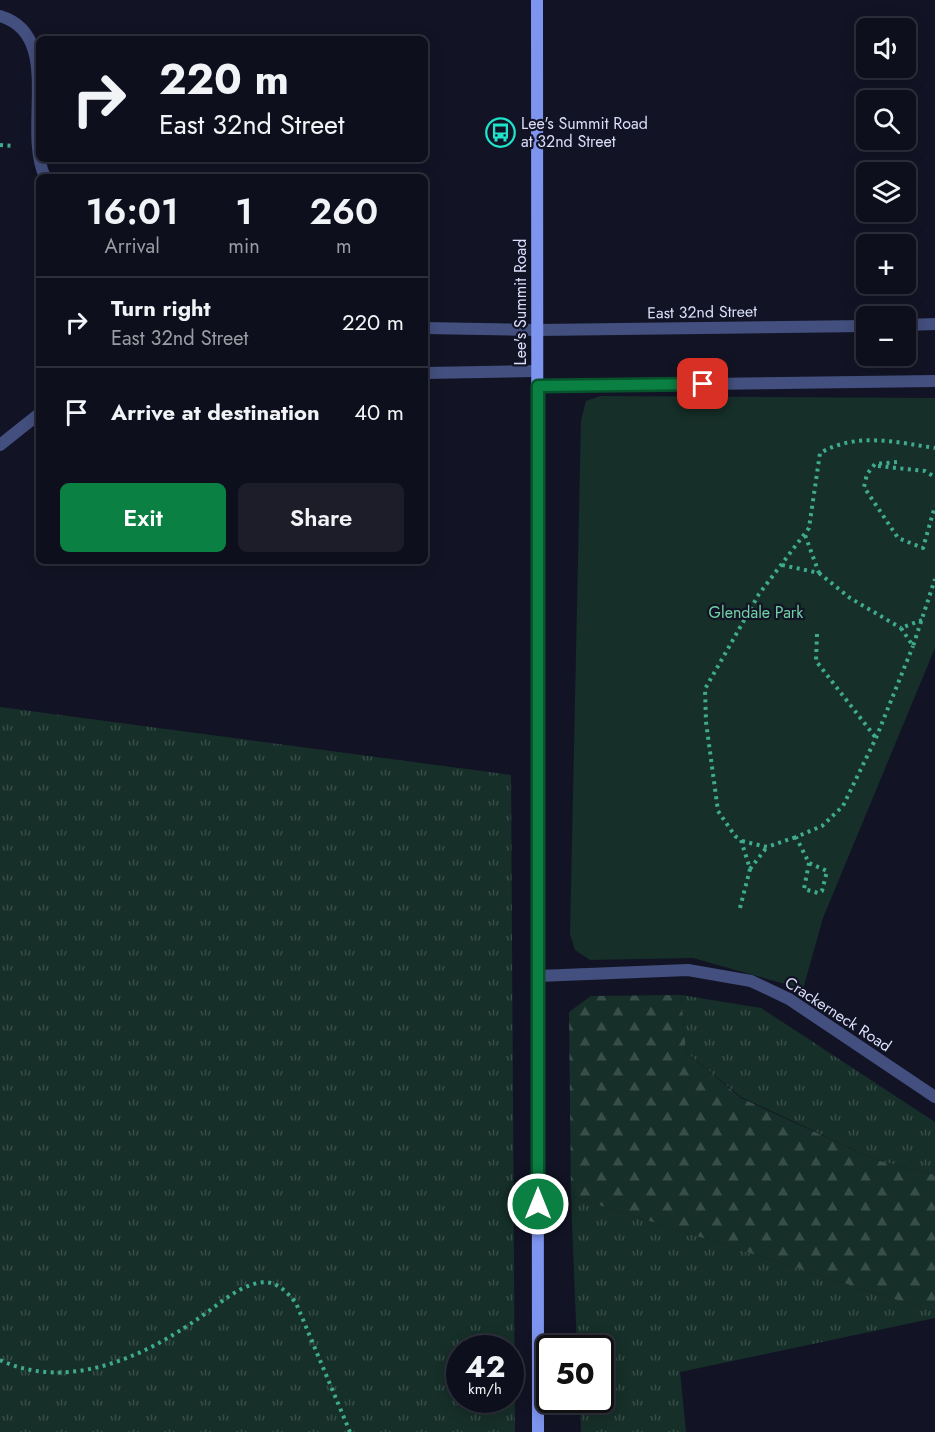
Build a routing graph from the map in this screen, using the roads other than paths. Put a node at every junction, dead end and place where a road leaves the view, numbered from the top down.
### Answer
1 (537, 0) edge
2 (0, 16) edge
3 (36, 52) edge
4 (935, 324) edge
5 (916, 325) edge
6 (856, 326) edge
7 (428, 328) edge
8 (538, 330) junction
9 (536, 371) junction
10 (428, 373) edge
11 (935, 381) edge
12 (538, 386) junction
13 (36, 416) edge
14 (0, 445) edge
15 (538, 976) junction
16 (935, 1097) edge
17 (538, 1432) edge

1 - 8 main road, Lee's Summit Road
2 - 3 street
4 - 5 street
6 - 8 street, East 32nd Street
7 - 8 street, East 32nd Street
8 - 9 main road, Lee's Summit Road
9 - 10 street
9 - 12 main road, Lee's Summit Road
11 - 12 street
12 - 15 main road, Lee's Summit Road
13 - 14 street
15 - 16 street, Crackerneck Road
15 - 17 main road, Lee's Summit Road

